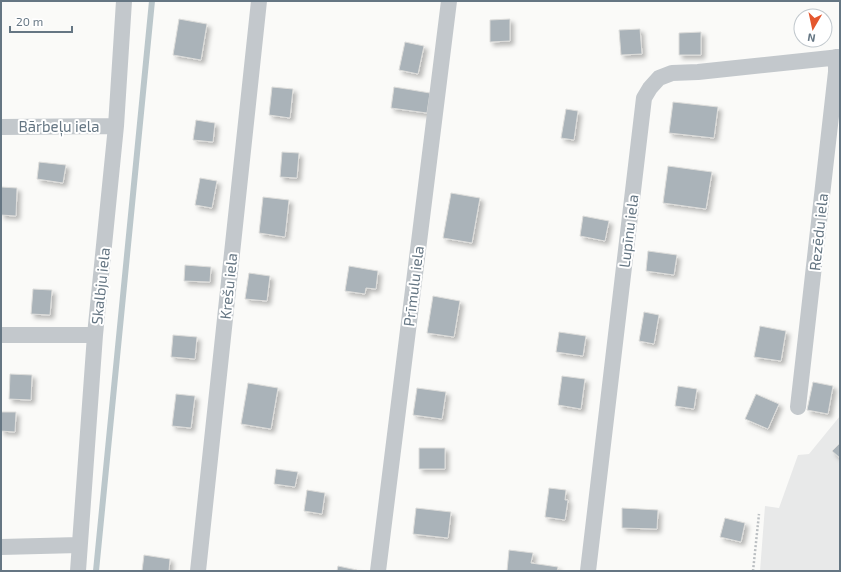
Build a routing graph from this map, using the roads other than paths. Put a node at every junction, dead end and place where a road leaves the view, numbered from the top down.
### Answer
1 (124, 1) edge
2 (259, 1) edge
3 (449, 1) edge
4 (838, 57) edge
5 (116, 126) junction
6 (1, 127) edge
7 (1, 335) edge
8 (95, 335) junction
9 (798, 407) dead end
10 (79, 545) junction
11 (1, 547) edge
12 (78, 571) edge
13 (198, 571) edge
14 (378, 571) edge
15 (588, 571) edge

1 - 5 street, Skalbju iela
2 - 13 street, Krešu iela
3 - 14 street, Prīmulu iela
4 - 9 street, Rezēdu iela
4 - 15 street, Lupīnu iela
5 - 6 street, Bārbeļu iela
5 - 8 street, Skalbju iela
7 - 8 street
8 - 10 street, Skalbju iela
10 - 11 street
10 - 12 street, Skalbju iela

